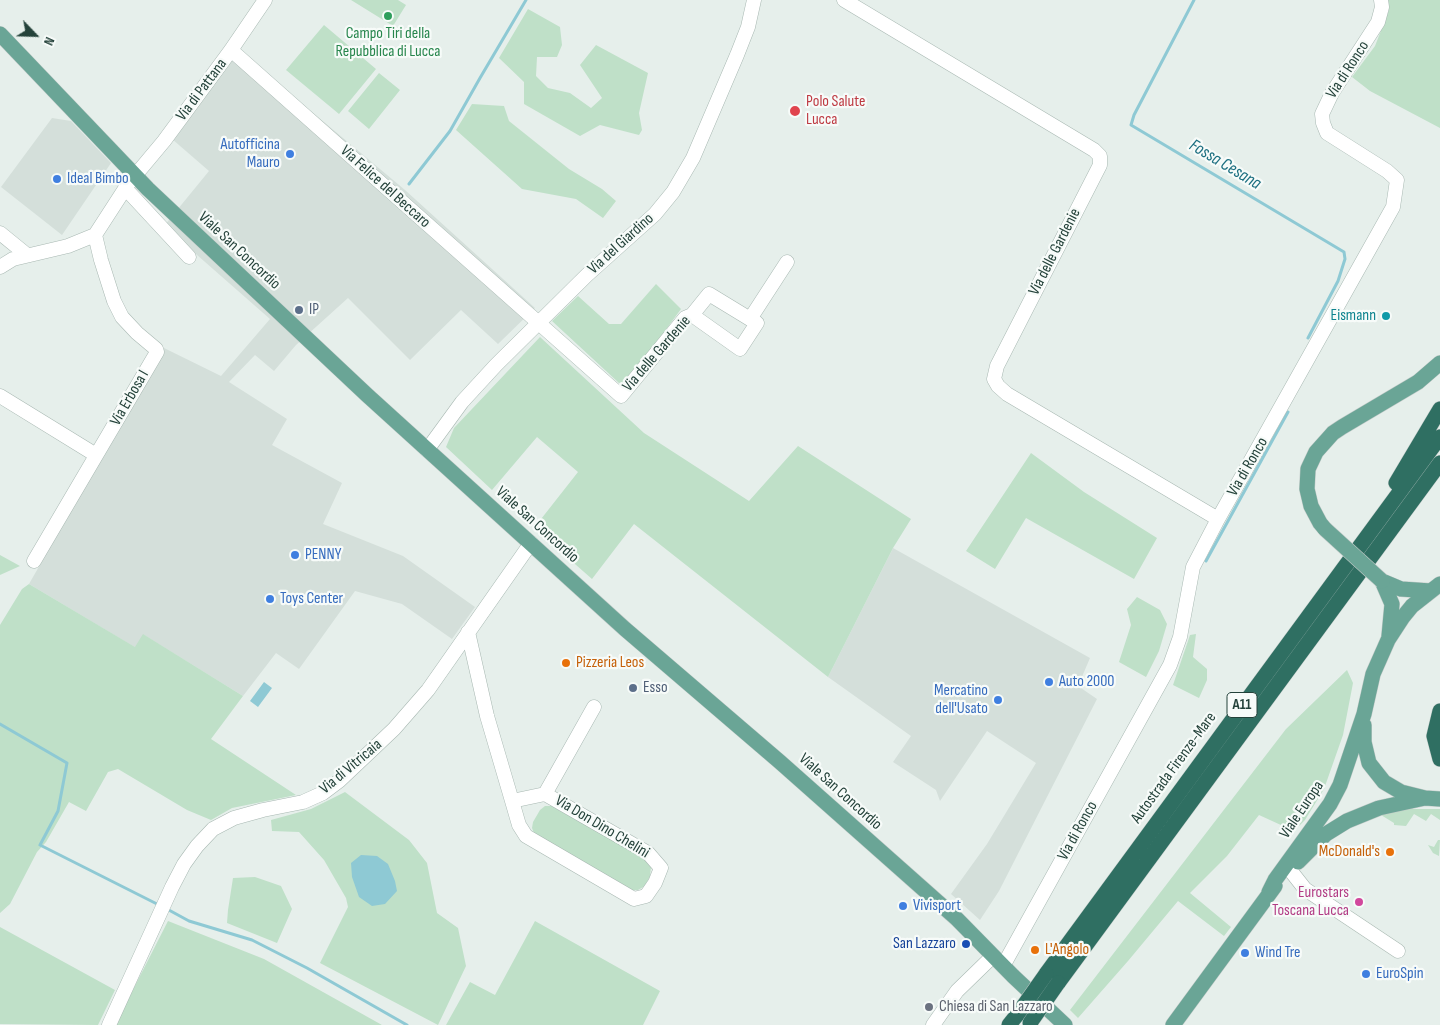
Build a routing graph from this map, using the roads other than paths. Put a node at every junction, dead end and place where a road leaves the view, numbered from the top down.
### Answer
1 (265, 0) edge
2 (754, 0) edge
3 (844, 0) edge
4 (1381, 0) edge
5 (0, 34) edge
6 (231, 50) junction
7 (135, 176) junction
8 (125, 188) junction
9 (0, 233) edge
10 (95, 235) junction
11 (27, 255) junction
12 (189, 257) dead end
13 (788, 262) dead end
14 (0, 267) edge
15 (692, 315) junction
16 (750, 319) junction
17 (538, 323) junction
18 (1440, 363) edge
19 (0, 396) edge
20 (1440, 409) edge
21 (1440, 437) edge
22 (427, 450) junction
23 (96, 455) junction
24 (1440, 463) edge
25 (1218, 519) junction
26 (1365, 539) junction
27 (531, 543) junction
28 (34, 561) dead end
29 (1382, 581) junction
30 (1436, 587) edge
31 (468, 632) junction
32 (1388, 640) junction
33 (594, 706) dead end
34 (1440, 711) edge
35 (1364, 714) junction
36 (1440, 760) edge
37 (545, 794) junction
38 (1425, 798) junction
39 (1440, 799) edge
40 (512, 801) junction
41 (1290, 870) junction
42 (1269, 892) junction
43 (1398, 951) dead end
44 (998, 961) junction
45 (1013, 1020) edge
46 (1029, 1024) edge
47 (109, 1025) edge
48 (933, 1025) edge
49 (1065, 1025) edge
50 (1173, 1025) edge

1 - 6 street, Via di Pattana
2 - 17 street, Via del Giardino
3 - 25 street, Via delle Gardenie
4 - 25 street, Via di Ronco
5 - 7 main road, Viale San Concordio
6 - 7 street, Via di Pattana
6 - 17 street, Via Felice del Beccaro
7 - 8 street, Via di Pattana
7 - 22 main road, Viale San Concordio
8 - 10 street, Via di Pattana
8 - 12 street
9 - 11 street
10 - 11 street
10 - 23 street, Via Erbosa I
11 - 14 street
13 - 16 street
15 - 16 street, Via delle Gardenie
15 - 16 street
15 - 17 street, Via delle Gardenie
17 - 22 street, Via del Giardino
18 - 29 main road, bridge
19 - 23 street
20 - 26 highway
21 - 26 highway, Autostrada Firenze-Mare / A11
22 - 27 main road, Viale San Concordio
23 - 28 street, Via Erbosa I
24 - 46 highway, Autostrada Firenze-Mare / A11, bridge
25 - 44 street, Via di Ronco
26 - 45 highway, Autostrada Firenze-Mare / A11, bridge
27 - 31 street, Via di Vitricaia
27 - 44 main road, Viale San Concordio
29 - 30 main road
29 - 32 main road
30 - 32 main road, Viale Europa
31 - 40 street, Via Don Dino Chelini
31 - 47 street, Via di Vitricaia
32 - 35 main road, Viale Europa
33 - 37 street
34 - 36 highway
35 - 38 main road, Viale Europa
35 - 42 main road, Viale Europa
37 - 40 street, Via Don Dino Chelini
37 - 40 street, Via Don Dino Chelini
38 - 39 main road, Viale Europa
38 - 41 main road, Viale Europa
41 - 42 main road, Viale Europa
41 - 43 street
42 - 50 main road, Viale Europa
44 - 48 street, Via di Ronco
44 - 49 main road, Viale San Concordio

